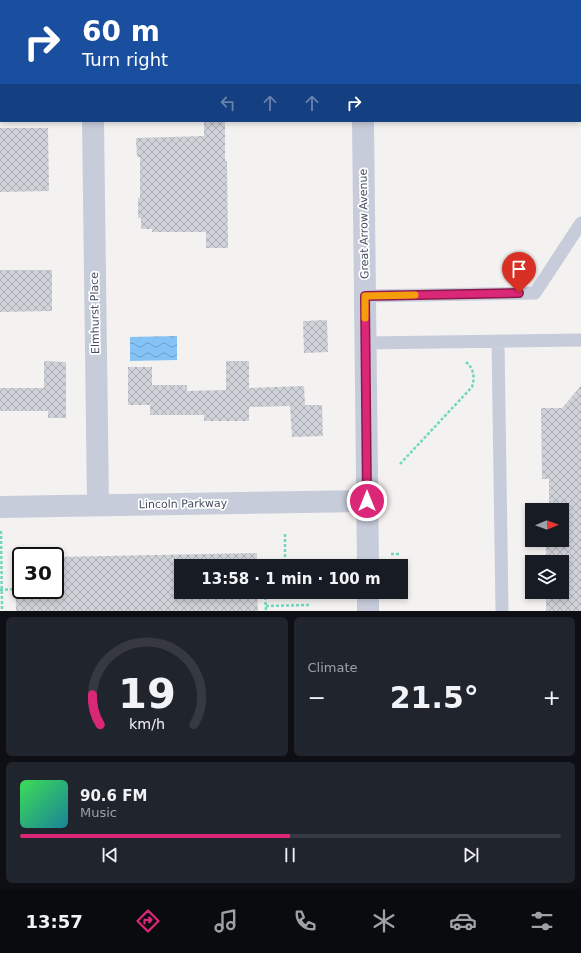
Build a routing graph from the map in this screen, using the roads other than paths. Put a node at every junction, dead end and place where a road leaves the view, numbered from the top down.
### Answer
1 (93, 122) edge
2 (363, 122) edge
3 (581, 223) edge
4 (365, 296) junction
5 (581, 340) edge
6 (498, 341) junction
7 (365, 342) junction
8 (367, 501) junction
9 (98, 505) junction
10 (0, 507) edge
11 (368, 559) edge
12 (368, 599) edge
13 (368, 611) edge
14 (502, 611) edge

1 - 9 street, Elmhurst Place
2 - 4 street, Great Arrow Avenue
3 - 4 lane
4 - 7 street, Great Arrow Avenue
5 - 6 lane
6 - 7 lane
6 - 14 lane
7 - 8 street, Great Arrow Avenue
8 - 9 street, Lincoln Parkway
8 - 11 street, Great Arrow Avenue
9 - 10 street, Lincoln Parkway
12 - 13 street

